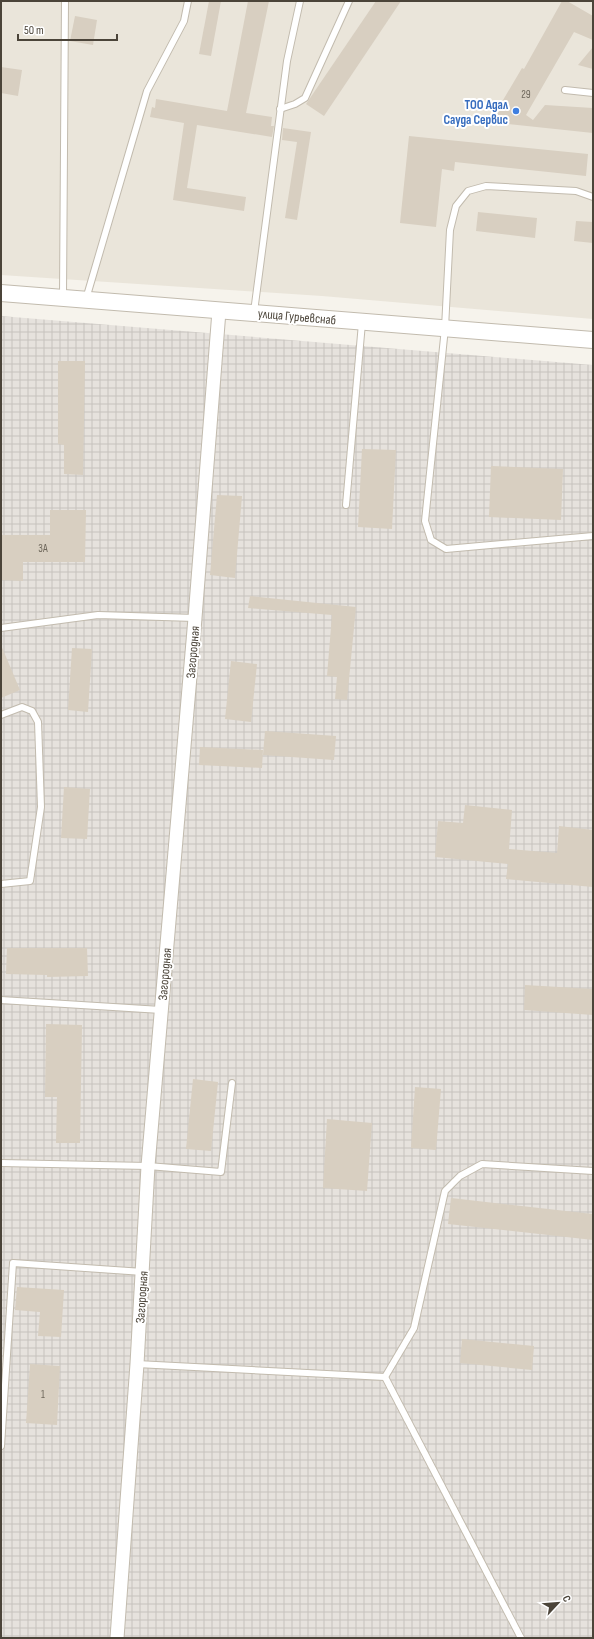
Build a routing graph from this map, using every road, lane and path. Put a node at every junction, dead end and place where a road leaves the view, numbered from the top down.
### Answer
1 (65, 1) edge
2 (188, 1) edge
3 (300, 1) edge
4 (349, 1) edge
5 (565, 90) dead end
6 (593, 93) edge
7 (280, 109) junction
8 (593, 197) edge
9 (1, 294) edge
10 (62, 298) junction
11 (86, 299) junction
12 (219, 311) junction
13 (254, 313) junction
14 (362, 322) junction
15 (445, 328) junction
16 (593, 340) edge
17 (346, 505) dead end
18 (593, 536) edge
19 (195, 618) junction
20 (1, 628) edge
21 (1, 715) edge
22 (1, 884) edge
23 (1, 1000) edge
24 (161, 1010) junction
25 (232, 1083) dead end
26 (1, 1163) edge
27 (148, 1166) junction
28 (593, 1171) edge
29 (142, 1272) junction
30 (4, 1356) edge
31 (136, 1364) junction
32 (385, 1377) junction
33 (1, 1446) edge
34 (117, 1638) edge
35 (521, 1638) edge

1 - 10 lane
2 - 11 lane
3 - 7 lane
4 - 7 lane
5 - 6 lane
7 - 13 lane
8 - 15 lane
9 - 10 street, улица Гурьевснаб
10 - 11 street, улица Гурьевснаб
11 - 12 street, улица Гурьевснаб
12 - 13 street, улица Гурьевснаб
12 - 19 street, Загородная
13 - 14 street, улица Гурьевснаб
14 - 15 street, улица Гурьевснаб
14 - 17 lane
15 - 16 street, улица Гурьевснаб
15 - 18 lane
19 - 20 lane
19 - 24 street, Загородная
21 - 22 lane
23 - 24 lane
24 - 27 street, Загородная
25 - 27 lane
26 - 27 lane
27 - 29 street, Загородная
28 - 32 lane
29 - 30 lane
29 - 31 street, Загородная
30 - 33 lane
31 - 32 lane
31 - 34 street, Загородная
32 - 35 lane

